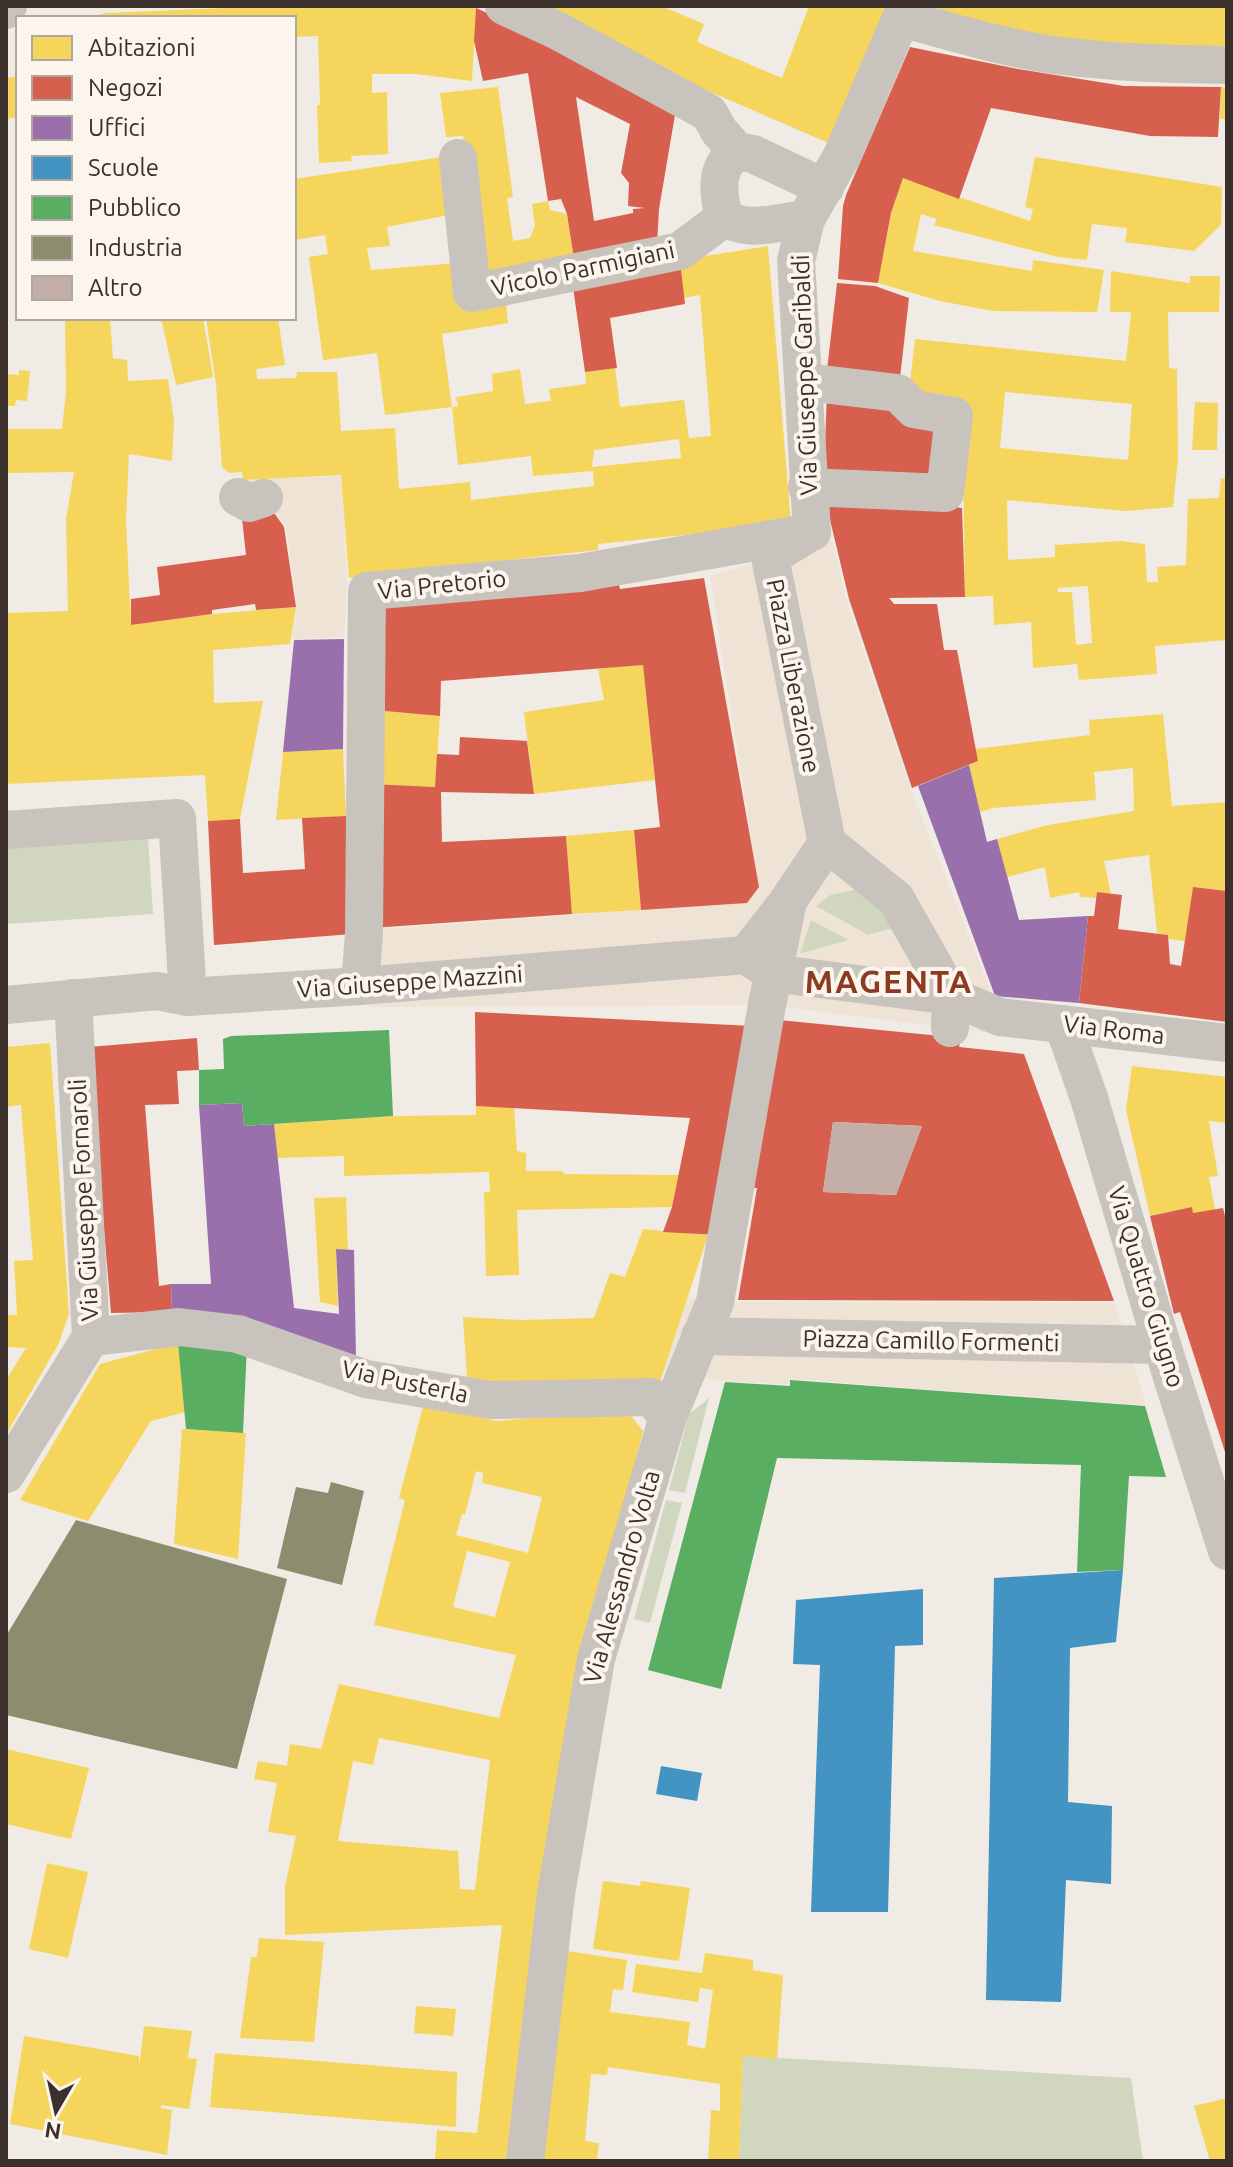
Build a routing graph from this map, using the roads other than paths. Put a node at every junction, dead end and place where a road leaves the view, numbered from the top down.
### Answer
1 (504, 6) edge
2 (904, 12) edge
3 (1227, 65) edge
4 (737, 151) junction
5 (458, 158) dead end
6 (815, 203) junction
7 (724, 218) junction
8 (805, 382) junction
9 (807, 487) junction
10 (812, 532) junction
11 (6, 830) edge
12 (827, 843) junction
13 (762, 978) junction
14 (360, 986) junction
15 (188, 997) junction
16 (73, 998) junction
17 (6, 1005) edge
18 (950, 1012) junction
19 (1063, 1024) junction
20 (1227, 1043) edge
21 (700, 1336) junction
22 (91, 1337) junction
23 (1162, 1345) junction
24 (668, 1417) junction
25 (6, 1474) edge
26 (1227, 1551) edge
27 (525, 2161) edge

1 - 4 street
2 - 3 street
2 - 6 street, Via Giuseppe Garibaldi
4 - 6 street
4 - 7 street
5 - 7 street, Vicolo Parmigiani
6 - 7 street
6 - 8 street, Via Giuseppe Garibaldi
8 - 9 street, Via Giuseppe Garibaldi
8 - 9 street
9 - 10 street, Via Giuseppe Garibaldi
10 - 12 street, Piazza Liberazione
10 - 14 street, Via Pretorio
11 - 15 street
12 - 13 street
12 - 18 street
13 - 14 street, Via Giuseppe Mazzini
13 - 18 street
13 - 21 street, Via Alessandro Volta
14 - 15 street, Via Giuseppe Mazzini
15 - 16 street, Via Giuseppe Mazzini
16 - 17 street, Via Giuseppe Mazzini
16 - 22 street, Via Giuseppe Fornaroli
18 - 19 street, Via Roma
19 - 20 street, Via Roma
19 - 23 street, Via Quattro Giugno
21 - 23 street, Piazza Camillo Formenti
21 - 24 street, Via Alessandro Volta
22 - 24 street, Via Pusterla
22 - 25 street, Via Giuseppe Fornaroli
23 - 26 street, Via Quattro Giugno
24 - 27 street, Via Alessandro Volta

